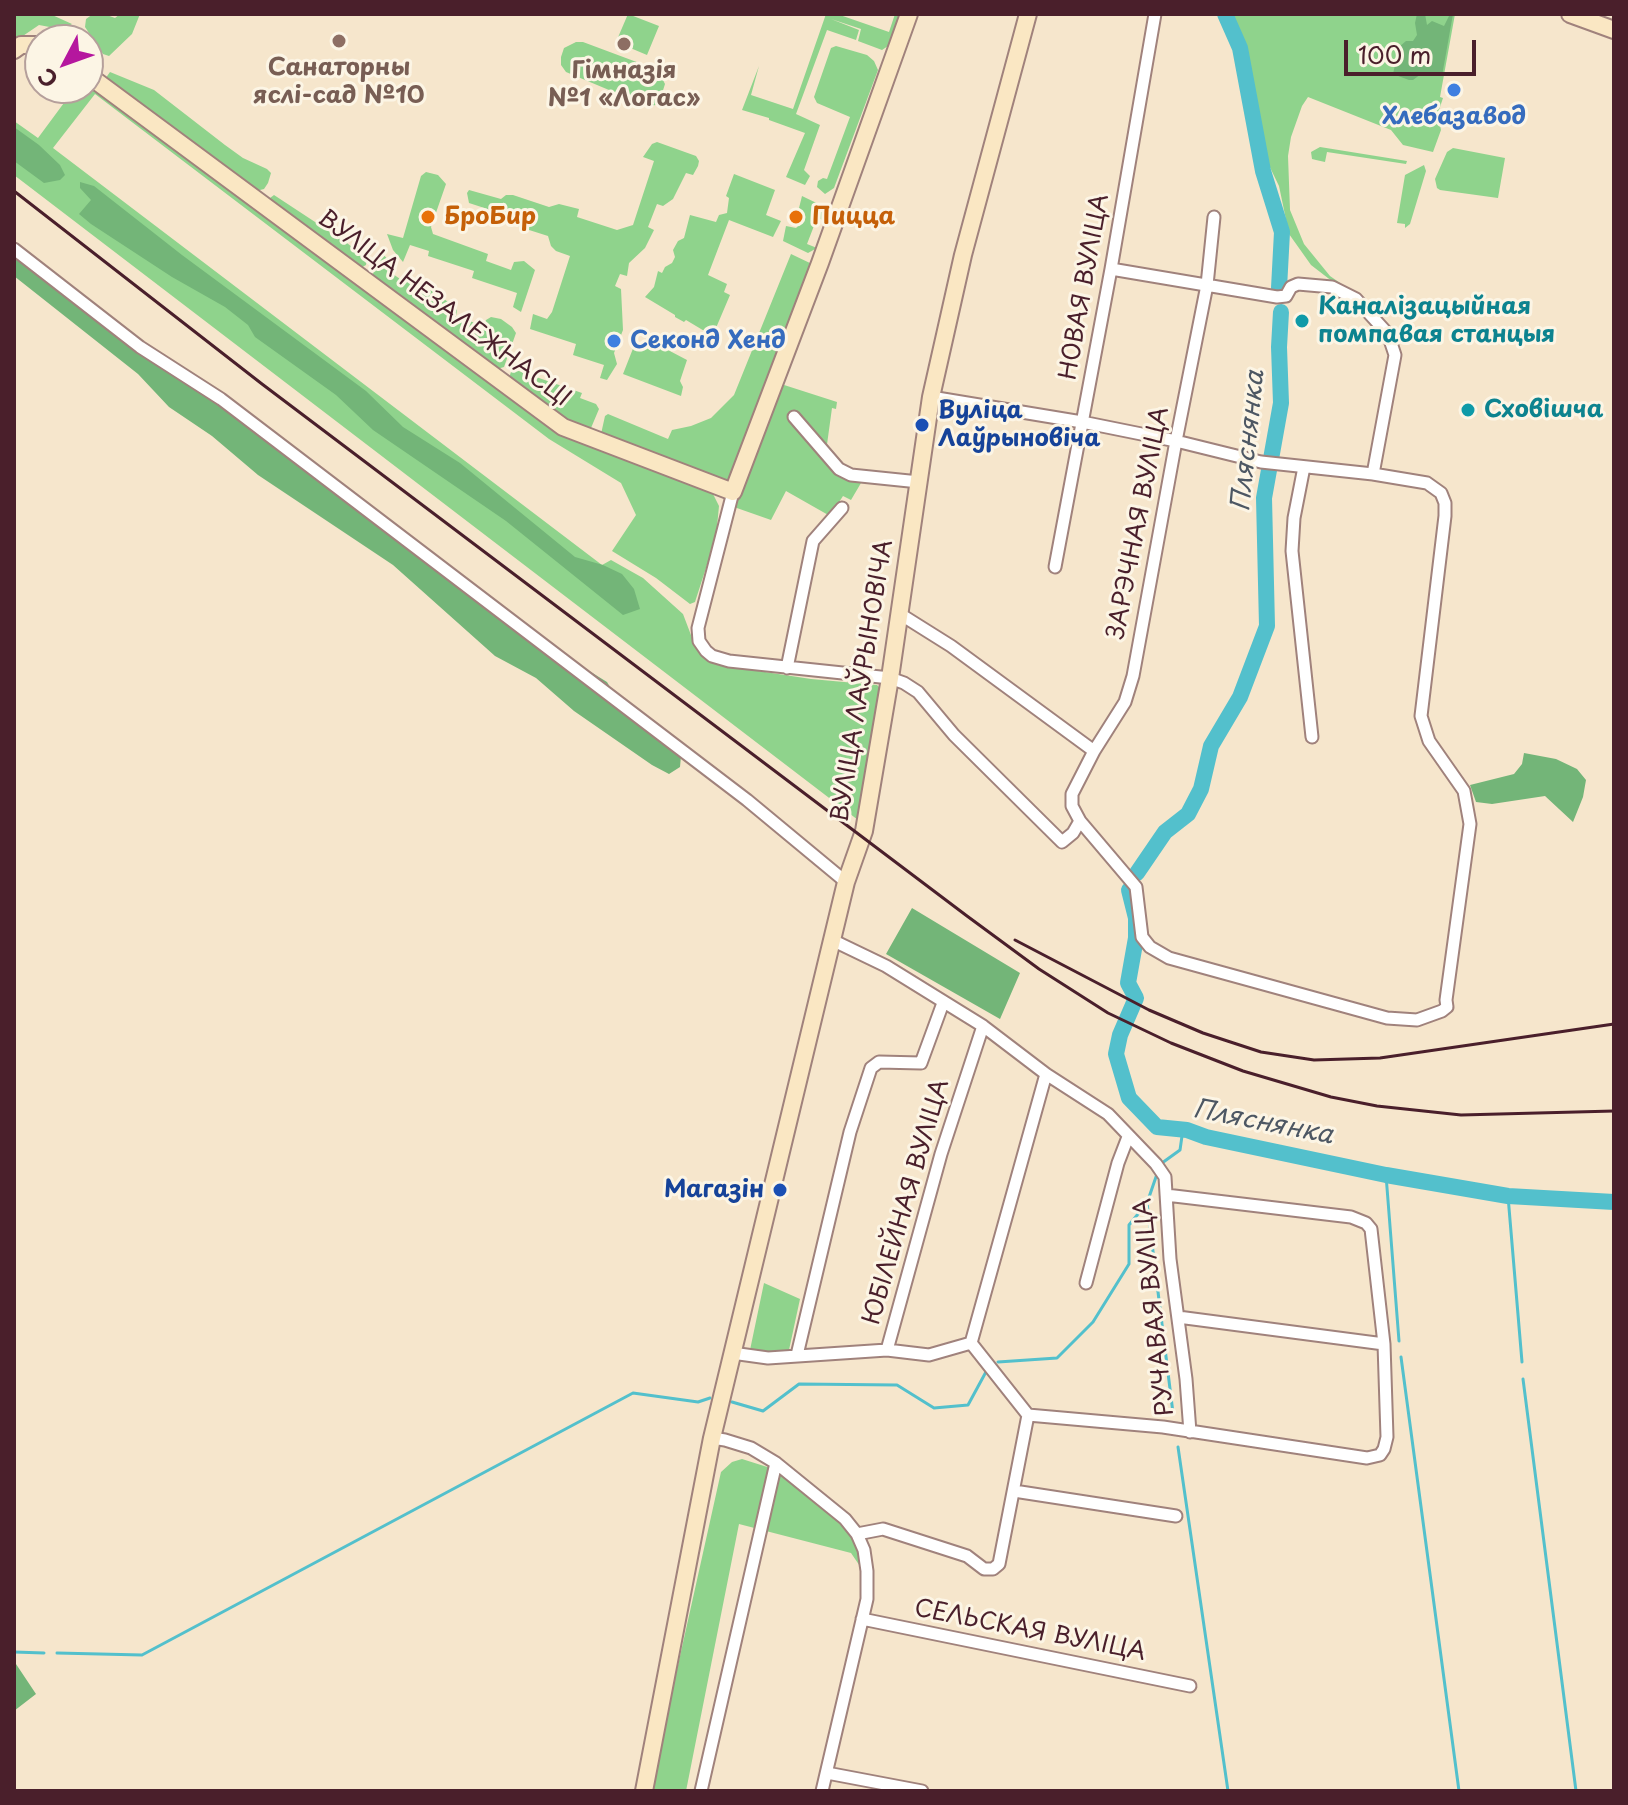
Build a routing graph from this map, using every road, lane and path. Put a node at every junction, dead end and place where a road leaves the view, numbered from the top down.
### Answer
1 (909, 14) edge
2 (1028, 14) edge
3 (1155, 14) edge
4 (1570, 14) edge
5 (1614, 30) edge
6 (104, 87) edge
7 (1214, 217) dead end
8 (14, 249) edge
9 (1111, 269) junction
10 (1207, 285) junction
11 (931, 397) junction
12 (794, 417) dead end
13 (1082, 422) junction
14 (1176, 441) junction
15 (1304, 467) junction
16 (1373, 474) junction
17 (919, 482) junction
18 (733, 492) junction
19 (842, 508) dead end
20 (1055, 567) dead end
21 (900, 614) junction
22 (787, 668) junction
23 (890, 678) junction
24 (1312, 737) dead end
25 (1094, 751) junction
26 (1080, 821) junction
27 (846, 882) junction
28 (832, 940) junction
29 (943, 1003) junction
30 (983, 1026) junction
31 (1046, 1074) junction
32 (1128, 1137) junction
33 (1166, 1195) junction
34 (1086, 1283) dead end
35 (1178, 1317) junction
36 (971, 1343) junction
37 (1384, 1344) junction
38 (887, 1350) junction
39 (732, 1353) junction
40 (797, 1355) junction
41 (1028, 1415) junction
42 (1190, 1432) junction
43 (712, 1438) junction
44 (776, 1463) junction
45 (1014, 1491) junction
46 (1176, 1516) dead end
47 (857, 1534) junction
48 (862, 1619) junction
49 (1190, 1686) dead end
50 (827, 1773) junction
51 (644, 1791) edge
52 (701, 1791) edge
53 (822, 1791) edge
54 (922, 1791) edge

1 - 18 main road
2 - 11 main road, ВУЛІЦА ЛАЎРЫНОВІЧА
3 - 9 street, НОВАЯ ВУЛІЦА
4 - 5 main road
6 - 18 main road, ВУЛІЦА НЕЗАЛЕЖНАСЦІ
7 - 10 street, ЗАРЭЧНАЯ ВУЛІЦА
8 - 27 street
9 - 10 street
9 - 13 street, НОВАЯ ВУЛІЦА
10 - 14 street, ЗАРЭЧНАЯ ВУЛІЦА
10 - 16 street
11 - 13 street
11 - 17 main road, ВУЛІЦА ЛАЎРЫНОВІЧА
12 - 17 street
13 - 14 street
13 - 20 street, НОВАЯ ВУЛІЦА
14 - 15 street
14 - 25 street, ЗАРЭЧНАЯ ВУЛІЦА
15 - 16 street
15 - 24 street
16 - 26 street
17 - 21 main road, ВУЛІЦА ЛАЎРЫНОВІЧА
18 - 22 street
19 - 22 street
21 - 23 main road, ВУЛІЦА ЛАЎРЫНОВІЧА
21 - 25 street
22 - 23 street
23 - 26 street
23 - 27 main road, ВУЛІЦА ЛАЎРЫНОВІЧА
25 - 26 street, ЗАРЭЧНАЯ ВУЛІЦА
27 - 28 main road, ВУЛІЦА ЛАЎРЫНОВІЧА
28 - 29 street
28 - 39 main road, ВУЛІЦА ЛАЎРЫНОВІЧА
29 - 30 street
29 - 40 street
30 - 31 street
30 - 38 street, ЮБІЛЕЙНАЯ ВУЛІЦА
31 - 32 street
31 - 36 street
32 - 33 street, РУЧАВАЯ ВУЛІЦА
32 - 34 street
33 - 35 street, РУЧАВАЯ ВУЛІЦА
33 - 37 street
35 - 37 street
35 - 42 street, РУЧАВАЯ ВУЛІЦА
36 - 38 street
36 - 41 street
37 - 42 street
38 - 40 street, ЮБІЛЕЙНАЯ ВУЛІЦА
39 - 40 street, ЮБІЛЕЙНАЯ ВУЛІЦА
39 - 43 main road, ВУЛІЦА ЛАЎРЫНОВІЧА
41 - 42 street
41 - 45 street
43 - 44 street
43 - 51 main road, ВУЛІЦА ЛАЎРЫНОВІЧА
44 - 47 street
44 - 52 street
45 - 46 street
45 - 47 street
47 - 48 street
48 - 49 street, СЕЛЬСКАЯ ВУЛІЦА
48 - 50 street
50 - 53 street
50 - 54 street

